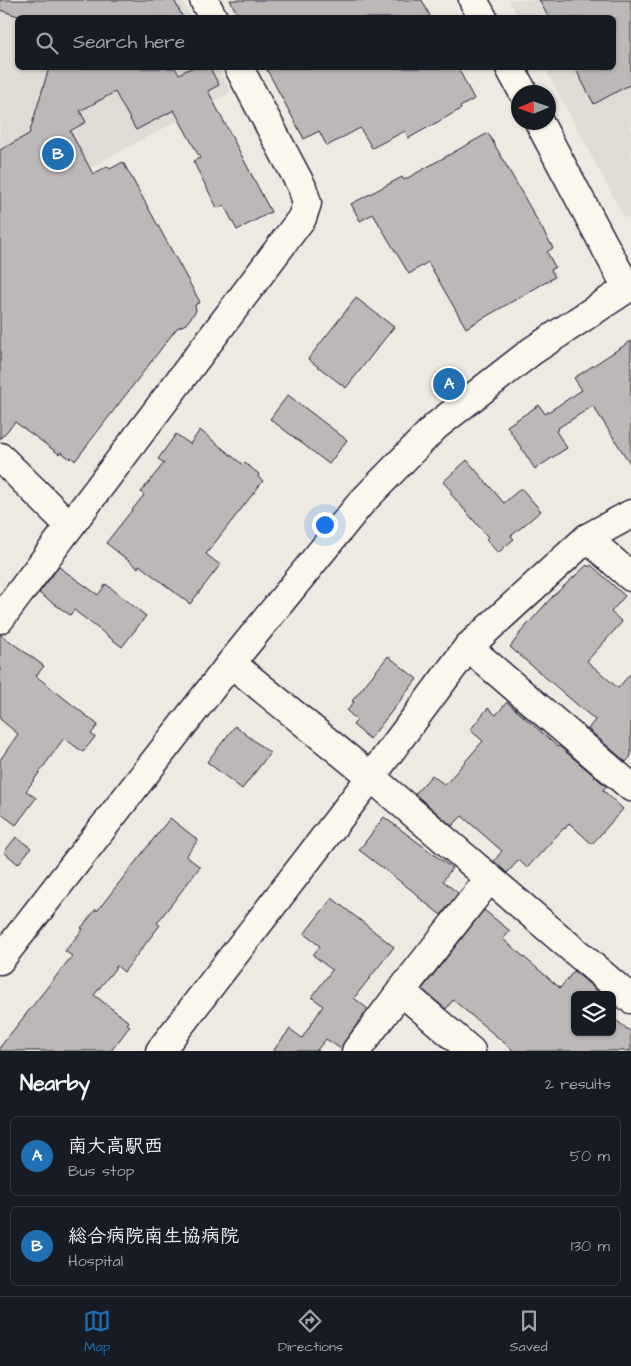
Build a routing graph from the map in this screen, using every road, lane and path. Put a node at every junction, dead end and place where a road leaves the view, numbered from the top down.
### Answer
1 (204, 0) edge
2 (474, 0) edge
3 (212, 15) edge
4 (482, 15) edge
5 (240, 70) edge
6 (511, 70) edge
7 (519, 85) edge
8 (543, 130) edge
9 (629, 287) edge
10 (0, 457) edge
11 (631, 514) edge
12 (70, 526) junction
13 (587, 538) junction
14 (631, 577) edge
15 (0, 619) edge
16 (468, 647) junction
17 (231, 663) junction
18 (371, 777) junction
19 (631, 787) edge
20 (489, 879) junction
21 (0, 960) edge
22 (401, 991) junction
23 (631, 999) edge
24 (160, 1051) edge
25 (356, 1051) edge
26 (471, 1051) edge

1 - 3 street
2 - 4 street
5 - 12 street
6 - 7 street
8 - 9 street
9 - 17 street
10 - 12 street
11 - 13 street
12 - 15 street
13 - 14 street
13 - 16 street
16 - 18 street
16 - 19 street
17 - 18 street
17 - 21 street
18 - 20 street
18 - 24 street
20 - 22 street
20 - 23 street
22 - 25 street
22 - 26 street

